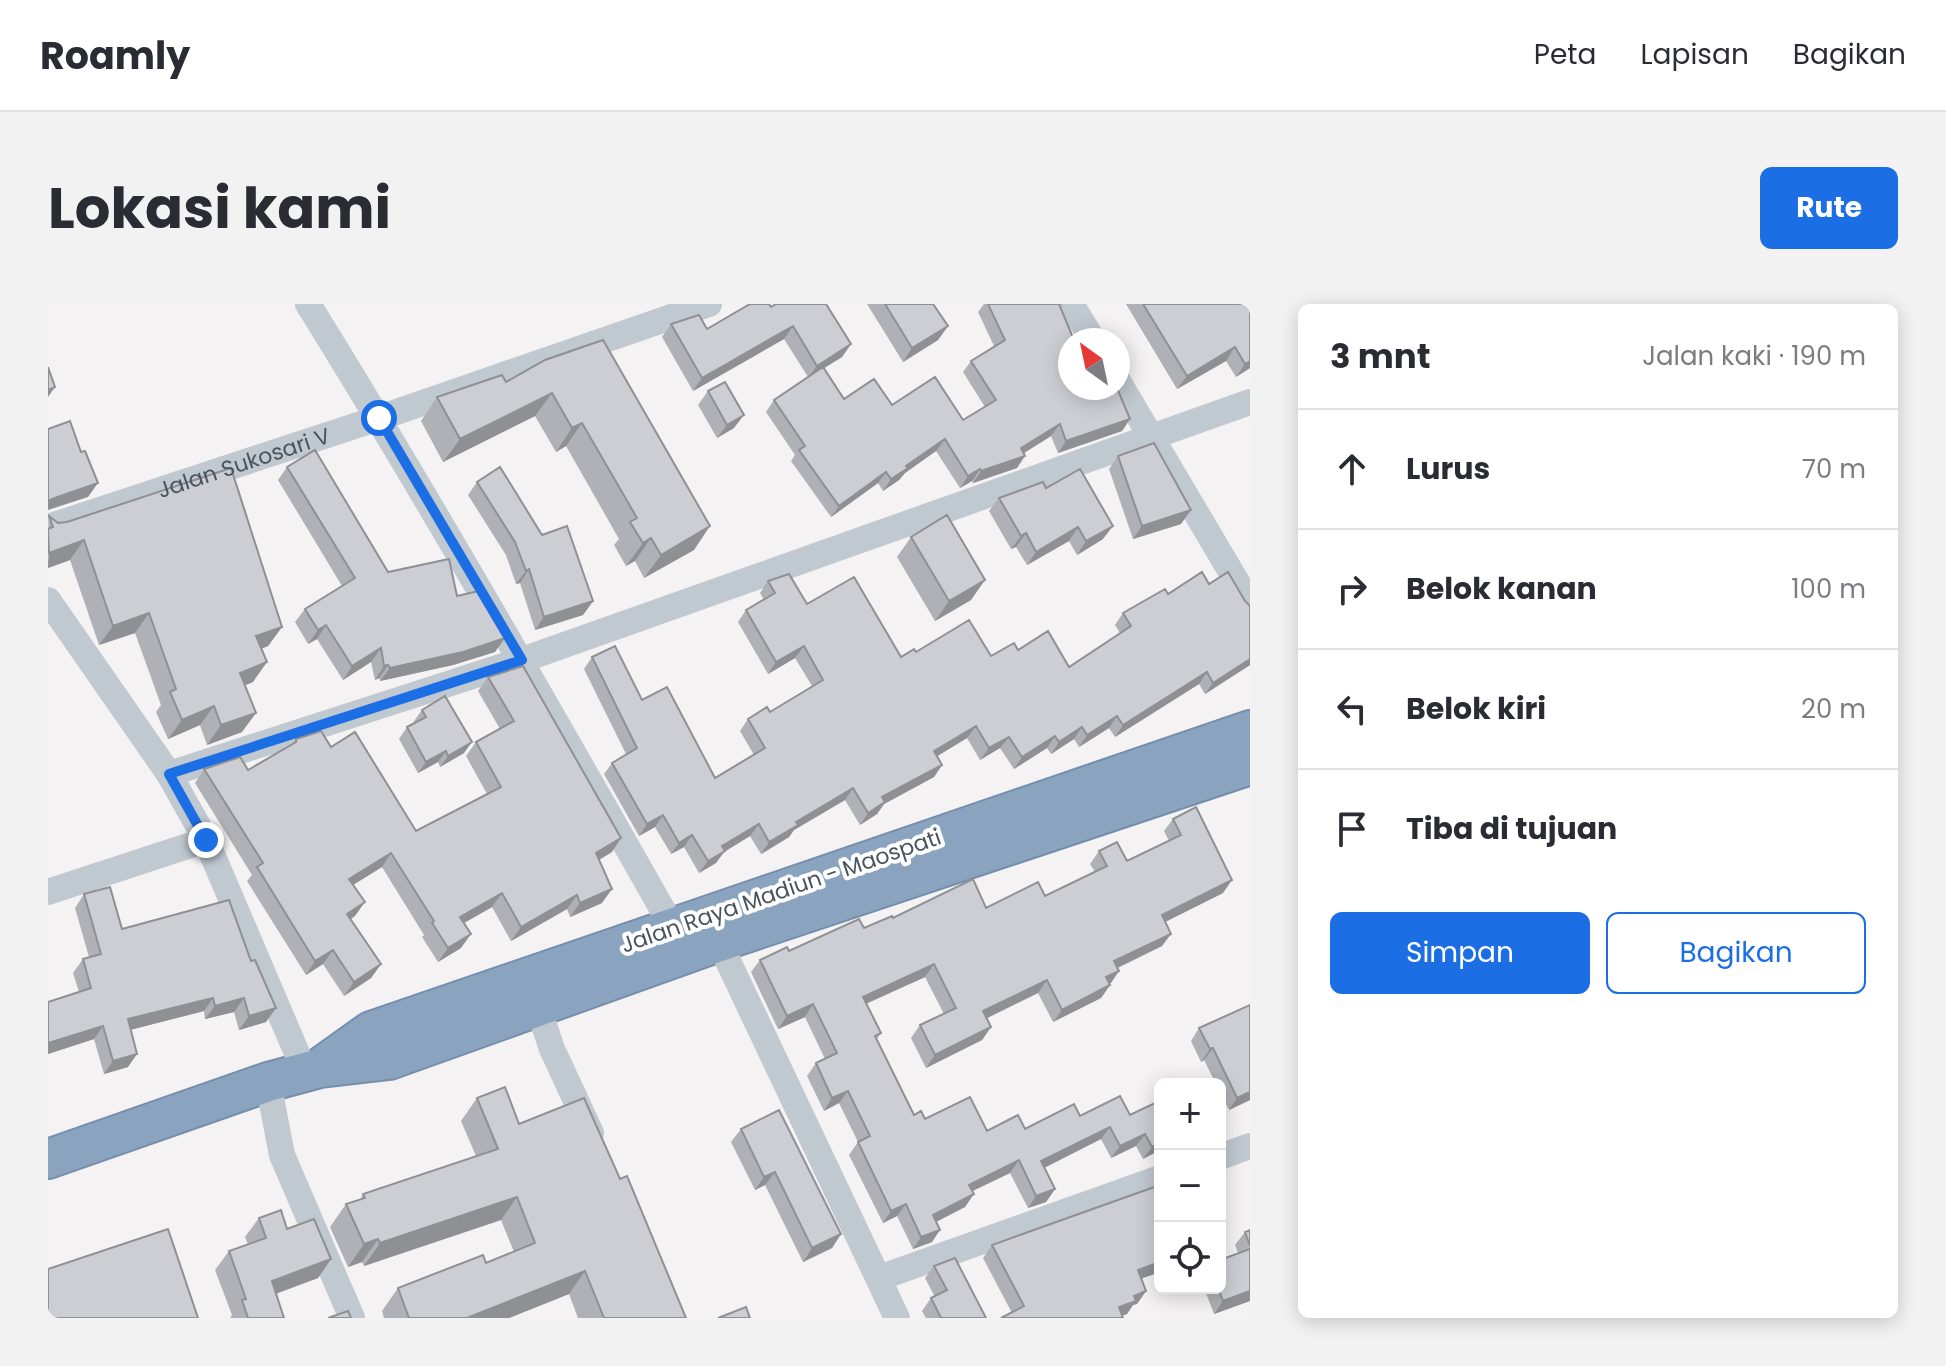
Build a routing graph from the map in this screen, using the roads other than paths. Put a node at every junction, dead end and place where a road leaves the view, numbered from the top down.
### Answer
1 (308, 304) edge
2 (709, 304) edge
3 (1071, 304) edge
4 (1086, 328) edge
5 (1130, 400) edge
6 (1250, 402) edge
7 (379, 418) junction
8 (1153, 438) junction
9 (48, 527) edge
10 (48, 600) edge
11 (1250, 604) edge
12 (522, 660) junction
13 (1250, 730) edge
14 (1250, 765) edge
15 (169, 774) junction
16 (1116, 793) junction
17 (206, 840) junction
18 (48, 892) edge
19 (673, 928) junction
20 (719, 942) junction
21 (533, 992) junction
22 (313, 1070) junction
23 (268, 1082) junction
24 (1250, 1146) edge
25 (598, 1149) edge
26 (1226, 1155) edge
27 (48, 1159) edge
28 (1154, 1180) edge
29 (879, 1278) junction
30 (352, 1318) edge
31 (897, 1318) edge

1 - 7 street
2 - 7 street, Jalan Sukosari V
3 - 4 street
5 - 8 street
6 - 8 street
7 - 9 street, Jalan Sukosari V
7 - 12 street
8 - 11 street
8 - 12 street
10 - 15 street
12 - 15 street
12 - 19 street
13 - 16 highway, Jalan Raya Madiun - Maospati
14 - 16 highway, Jalan Raya Madiun - Maospati
15 - 17 street
16 - 19 highway, Jalan Raya Madiun - Maospati
16 - 20 highway, Jalan Raya Madiun - Maospati
17 - 18 street
17 - 22 street
19 - 21 highway, Jalan Raya Madiun - Maospati
20 - 21 highway, Jalan Raya Madiun - Maospati
20 - 29 street
21 - 22 highway, Jalan Raya Madiun - Maospati
21 - 25 street
22 - 23 highway, Jalan Raya Madiun - Maospati
23 - 27 highway, Jalan Raya Madiun - Maospati
23 - 30 street
24 - 26 street
28 - 29 street
29 - 31 street

